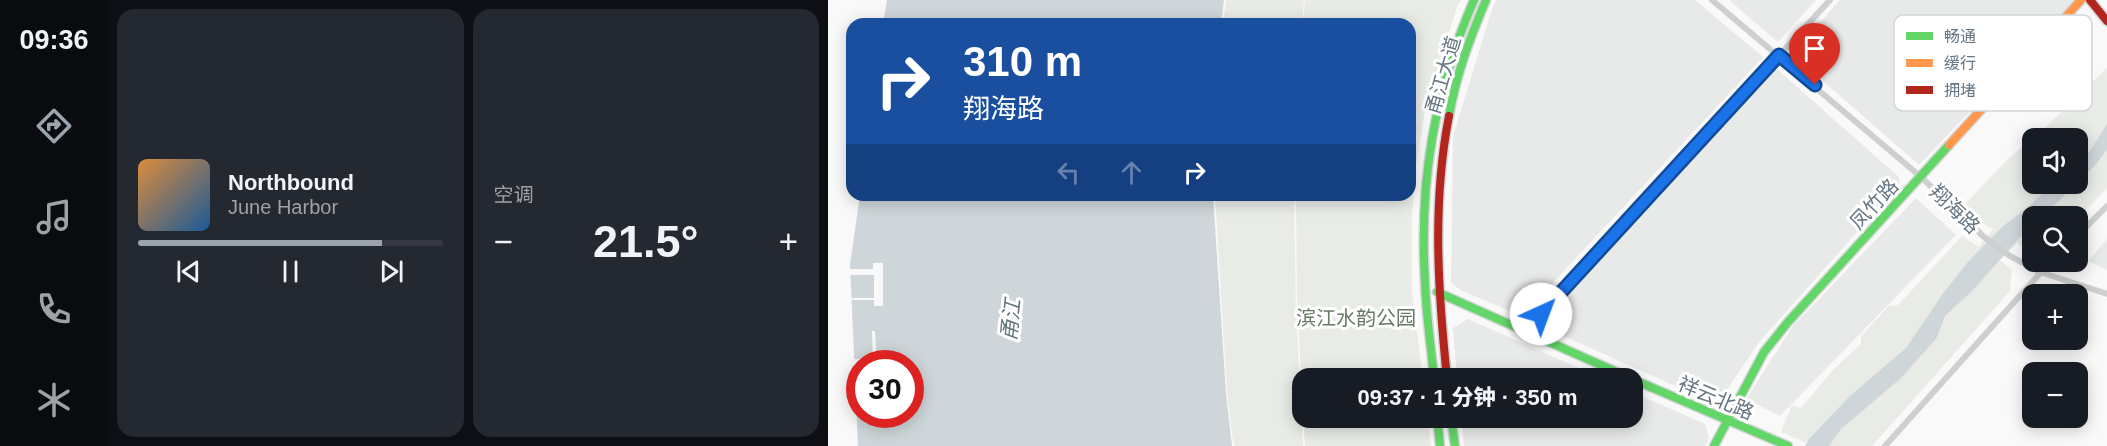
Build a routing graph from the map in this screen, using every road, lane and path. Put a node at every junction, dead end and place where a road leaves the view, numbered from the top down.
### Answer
1 (1474, 0) edge
2 (1486, 0) edge
3 (1712, 0) edge
4 (1830, 0) edge
5 (2081, 0) edge
6 (2090, 0) edge
7 (2067, 15) edge
8 (2107, 21) edge
9 (1779, 55) junction
10 (1981, 111) edge
11 (1921, 177) junction
12 (2107, 206) edge
13 (2088, 225) edge
14 (2022, 262) edge
15 (2040, 272) joint
16 (1426, 287) junction
17 (1440, 293) junction
18 (2107, 294) edge
19 (1526, 331) junction
20 (1433, 368) edge
21 (1446, 368) edge
22 (1607, 368) edge
23 (1643, 384) edge
24 (1727, 421) junction
25 (1438, 428) edge
26 (1453, 428) edge
27 (1440, 446) edge
28 (1455, 446) edge
29 (1714, 446) edge
30 (1788, 446) edge
31 (1885, 446) edge

1 - 16 street, 甬江大道
2 - 17 street, 甬江大道
3 - 9 street, 翔海路
4 - 9 street
5 - 7 street, 凤竹路
6 - 8 street
9 - 11 street, 翔海路
9 - 19 street
10 - 11 street, 凤竹路
11 - 14 street, 翔海路
11 - 24 street, 凤竹路
12 - 13 street
15 - 18 street, 翔海路
15 - 31 street
16 - 17 street, 祥云北路
16 - 20 street, 甬江大道
17 - 19 street, 祥云北路
17 - 21 street, 甬江大道
19 - 22 street, 祥云北路
23 - 24 street, 祥云北路
24 - 29 street, 凤竹路
24 - 30 street, 祥云北路
25 - 27 street
26 - 28 street

